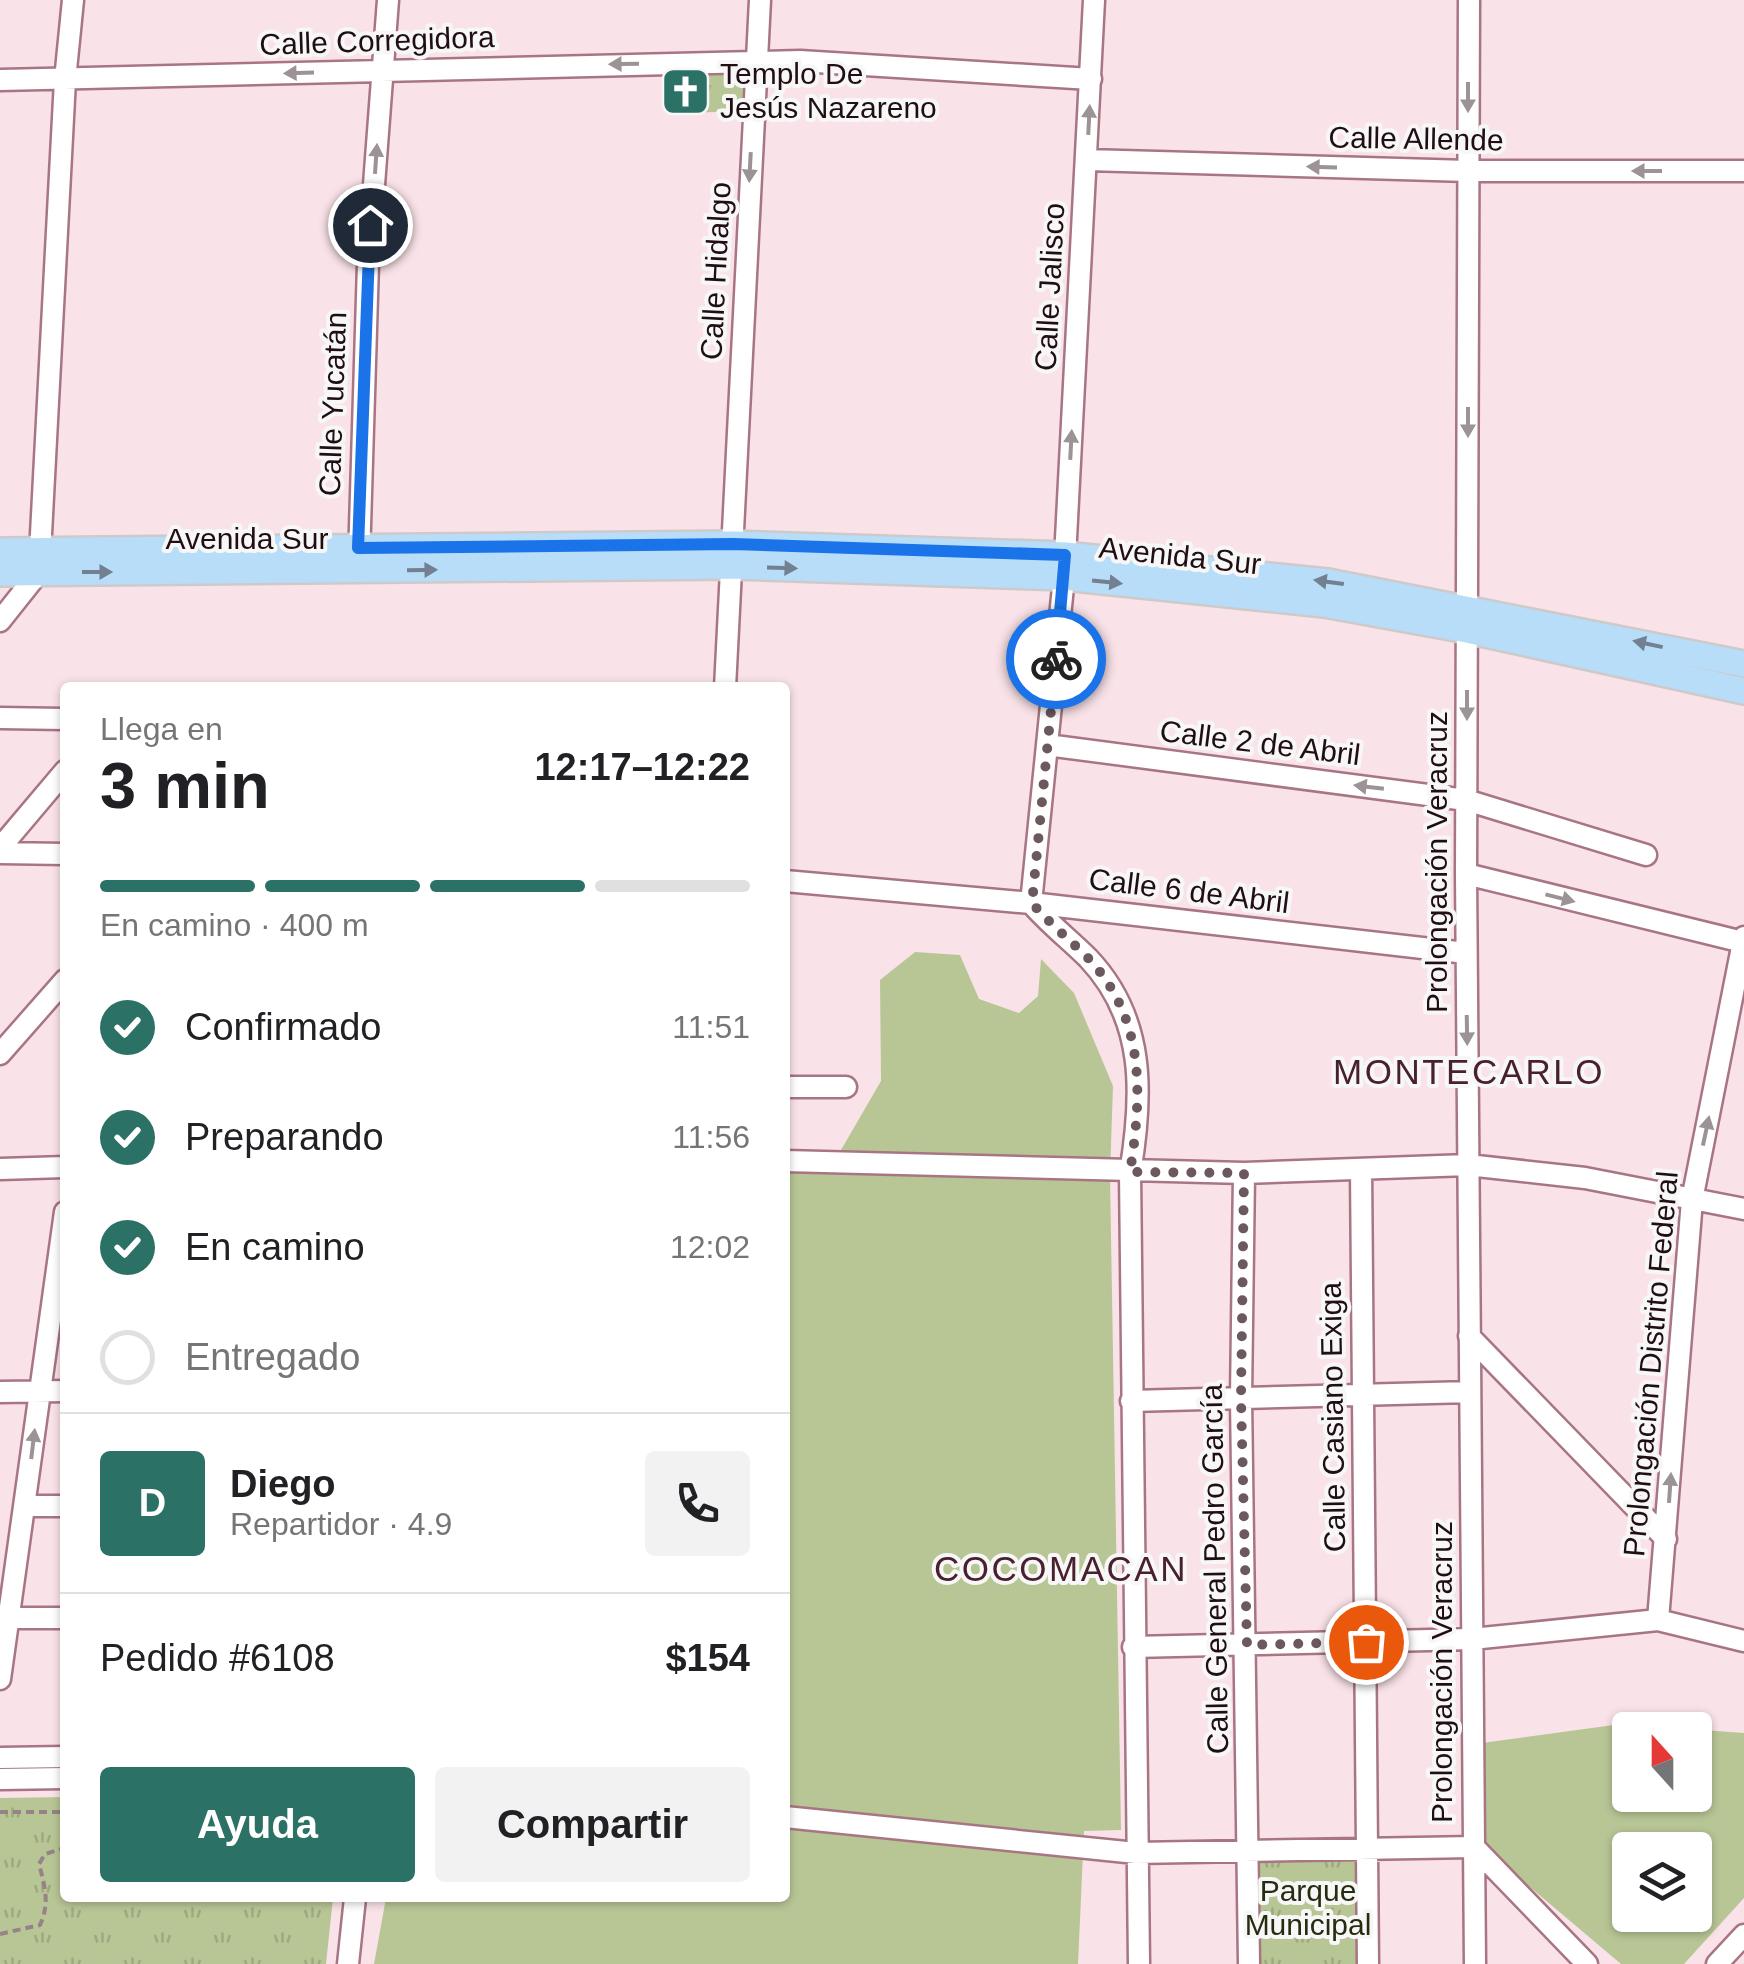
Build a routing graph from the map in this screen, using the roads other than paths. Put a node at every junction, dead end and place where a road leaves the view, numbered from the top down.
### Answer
1 (74, 0) edge
2 (388, 0) edge
3 (760, 0) edge
4 (1094, 0) edge
5 (1468, 0) edge
6 (756, 62) junction
7 (382, 71) junction
8 (1091, 79) junction
9 (0, 80) edge
10 (65, 80) junction
11 (1087, 160) junction
12 (1468, 171) junction
13 (1744, 171) edge
14 (0, 551) edge
15 (733, 555) junction
16 (359, 560) junction
17 (39, 562) junction
18 (1064, 566) junction
19 (0, 573) edge
20 (1468, 619) junction
21 (0, 620) edge
22 (1744, 664) edge
23 (725, 682) edge
24 (1744, 691) edge
25 (0, 718) edge
26 (60, 719) edge
27 (1047, 746) junction
28 (60, 778) edge
29 (1466, 800) junction
30 (0, 850) edge
31 (60, 854) edge
32 (1646, 855) dead end
33 (1466, 874) junction
34 (790, 881) edge
35 (1032, 903) junction
36 (1744, 940) edge
37 (1466, 953) junction
38 (60, 986) edge
39 (1722, 1053) junction
40 (0, 1054) edge
41 (1744, 1058) edge
42 (790, 1086) edge
43 (846, 1087) dead end
44 (790, 1160) edge
45 (1468, 1164) junction
46 (60, 1167) edge
47 (0, 1168) edge
48 (1361, 1168) junction
49 (1130, 1172) junction
50 (1244, 1173) junction
51 (1692, 1200) junction
52 (1744, 1209) edge
53 (60, 1287) edge
54 (1469, 1336) junction
55 (39, 1391) junction
56 (60, 1391) edge
57 (0, 1392) edge
58 (1470, 1392) junction
59 (1363, 1395) junction
60 (1241, 1398) junction
61 (1131, 1401) junction
62 (26, 1506) junction
63 (60, 1506) edge
64 (1666, 1539) junction
65 (8, 1618) junction
66 (60, 1618) edge
67 (1658, 1620) junction
68 (1472, 1639) junction
69 (1744, 1641) edge
70 (1366, 1642) junction
71 (1247, 1645) junction
72 (1134, 1647) junction
73 (0, 1679) edge
74 (60, 1757) edge
75 (0, 1758) edge
76 (60, 1778) edge
77 (0, 1779) edge
78 (790, 1817) edge
79 (1368, 1847) junction
80 (1474, 1847) junction
81 (1249, 1850) junction
82 (1136, 1852) junction
83 (355, 1902) edge
84 (1744, 1935) edge
85 (348, 1964) edge
86 (1138, 1964) edge
87 (1249, 1964) edge
88 (1368, 1964) edge
89 (1475, 1964) edge
90 (1586, 1964) edge
91 (1718, 1964) edge

1 - 10 street
2 - 7 street, Calle Yucatán
3 - 6 street, Calle Hidalgo
4 - 8 street, Calle Jalisco
5 -> 12 street, Prolongación Veracruz
6 -> 7 street, Calle Corregidora
6 - 8 street, Calle Corregidora
6 -> 15 street, Calle Hidalgo
7 -> 10 street, Calle Corregidora
16 -> 7 street, Calle Yucatán
11 -> 8 street, Calle Jalisco
9 - 10 street, Calle Corregidora
10 - 17 street
12 -> 11 street, Calle Allende
18 -> 11 street, Calle Jalisco
13 -> 12 street, Calle Allende
12 -> 20 street, Prolongación Veracruz
14 - 17 main road, Avenida Sur
15 - 16 main road, Avenida Sur
15 - 18 main road, Avenida Sur
15 - 23 street, Calle Hidalgo
16 - 17 main road, Avenida Sur
17 - 19 main road, Avenida Sur
17 - 21 street
18 - 20 main road, Avenida Sur
18 - 27 street, Calle Jalisco
22 -> 20 main road, Avenida Sur
20 - 24 main road, Avenida Sur
20 -> 29 street, Prolongación Veracruz
25 - 26 street
29 -> 27 street, Calle 2 de Abril
27 - 35 street, Calle Jalisco
28 - 30 street
29 - 32 street, Calle 2 de Abril
29 - 33 street, Prolongación Veracruz
30 - 31 street
33 -> 36 street
33 - 37 street, Prolongación Veracruz
34 - 35 street, Calle 6 de Abril
35 - 37 street, Calle 6 de Abril
35 - 49 street
36 - 39 street, Prolongación Distrito Federal
37 -> 45 street, Prolongación Veracruz
38 - 40 street
39 - 41 street
51 -> 39 street, Prolongación Distrito Federal
42 - 43 street
44 - 49 street
45 - 48 street
45 - 51 street
45 - 54 street, Prolongación Veracruz
46 - 47 street
48 - 50 street
48 - 59 street, Calle Casiano Exiga
49 - 50 street
49 - 61 street
50 - 60 street, Calle General Pedro García
51 - 52 street
64 -> 51 street, Prolongación Distrito Federal
53 - 55 street
54 - 58 street, Prolongación Veracruz
54 - 64 street
55 - 56 street
55 - 57 street
62 -> 55 street
58 - 59 street
58 - 68 street, Prolongación Veracruz
59 - 60 street
59 - 70 street, Calle Casiano Exiga
60 - 61 street
60 - 71 street, Calle General Pedro García
61 - 72 street
62 - 63 street
62 - 65 street
64 - 67 street, Prolongación Distrito Federal
65 - 66 street
65 - 73 street
67 - 68 street
67 - 69 street
68 - 70 street
68 - 80 street, Prolongación Veracruz
70 - 71 street
70 - 79 street, Calle Casiano Exiga
71 - 72 street
71 - 81 street, Calle General Pedro García
72 - 82 street
74 - 75 street
76 - 77 street
78 - 82 street
79 - 80 street
79 - 81 street
79 - 88 street, Calle Casiano Exiga
80 - 89 street, Prolongación Veracruz
80 - 90 street
81 - 82 street
81 - 87 street, Calle General Pedro García
82 - 86 street
83 - 85 street
84 - 91 street

